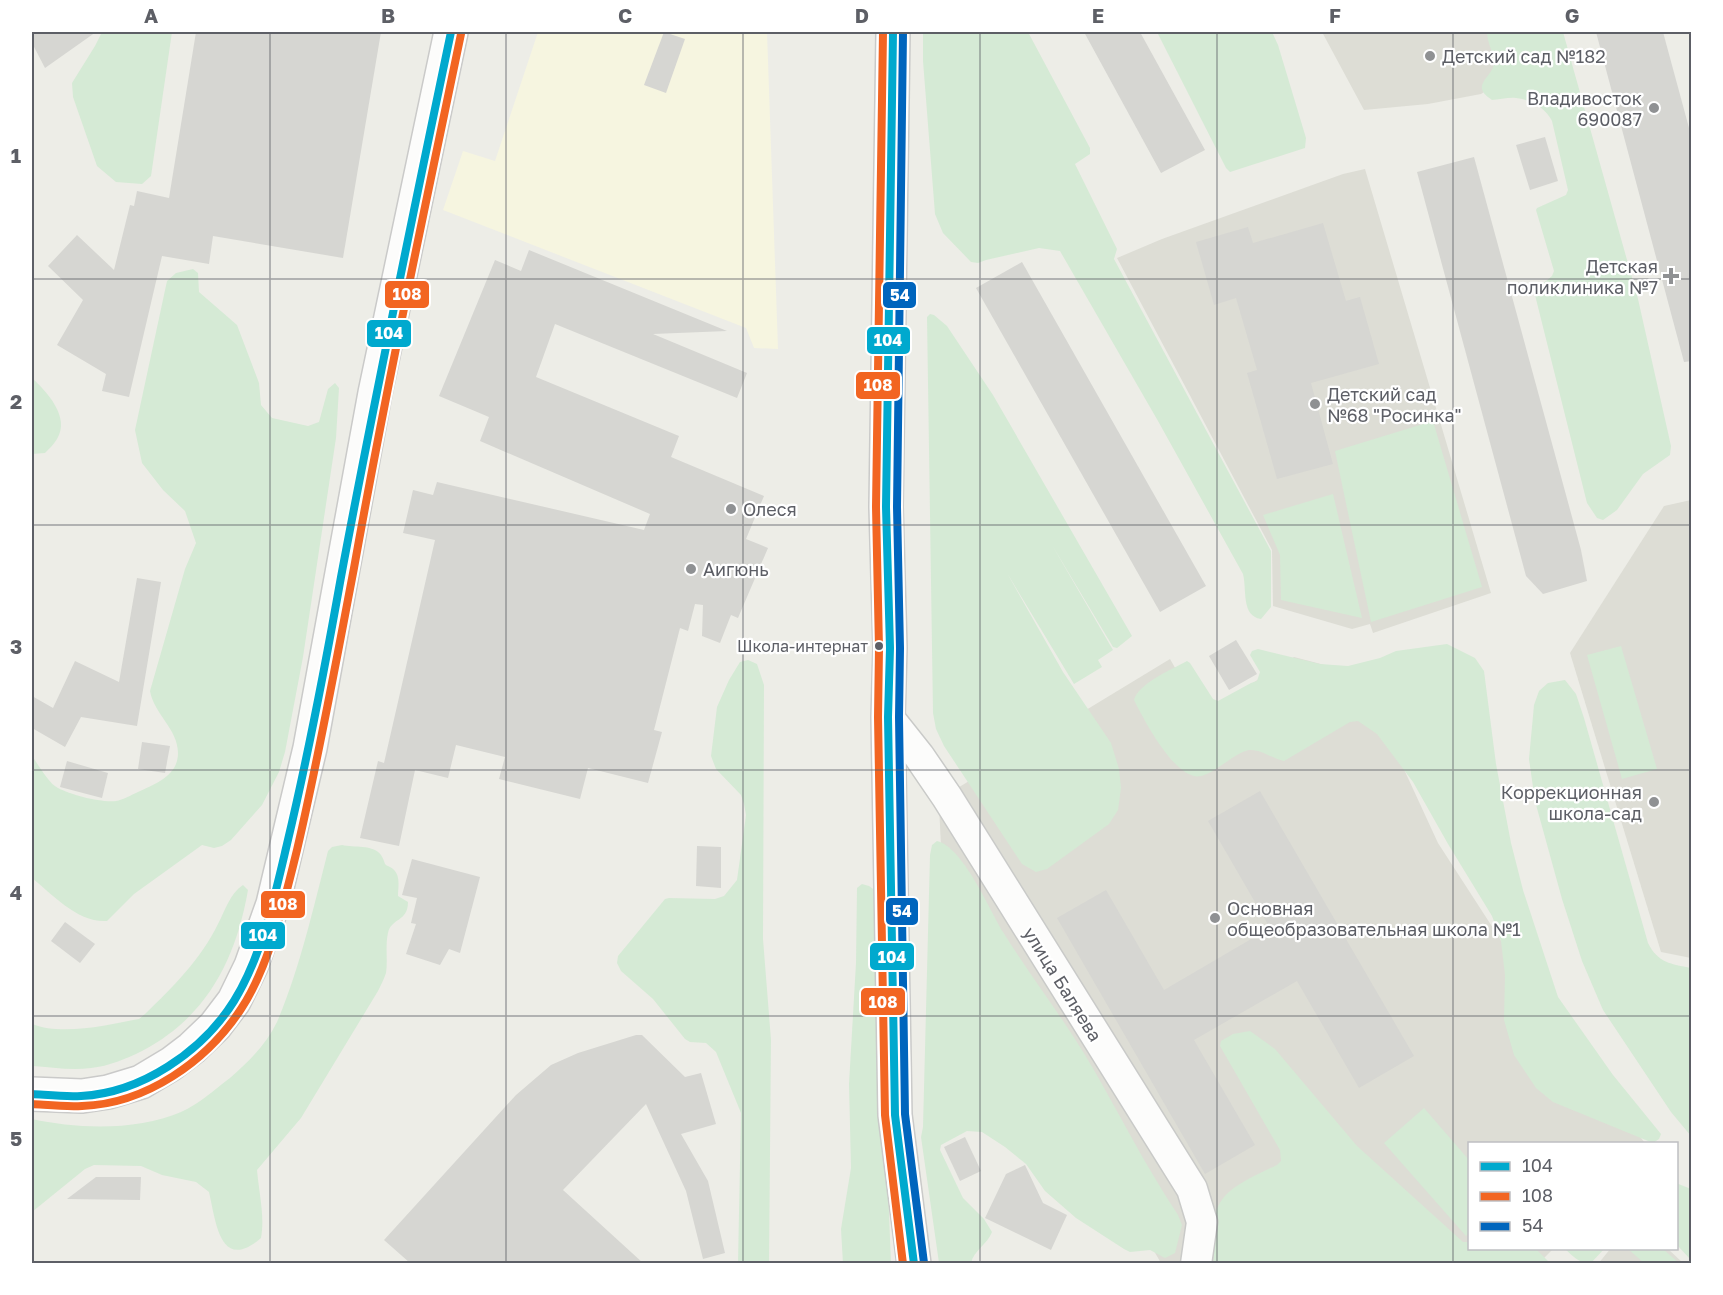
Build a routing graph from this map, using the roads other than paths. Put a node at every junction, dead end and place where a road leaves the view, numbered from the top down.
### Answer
1 (451, 32) edge
2 (893, 32) edge
3 (888, 717) junction
4 (32, 1094) edge
5 (914, 1263) edge
6 (1196, 1263) edge

1 - 4 street
2 - 3 street
3 - 5 street
3 - 6 street, улица Баляева

